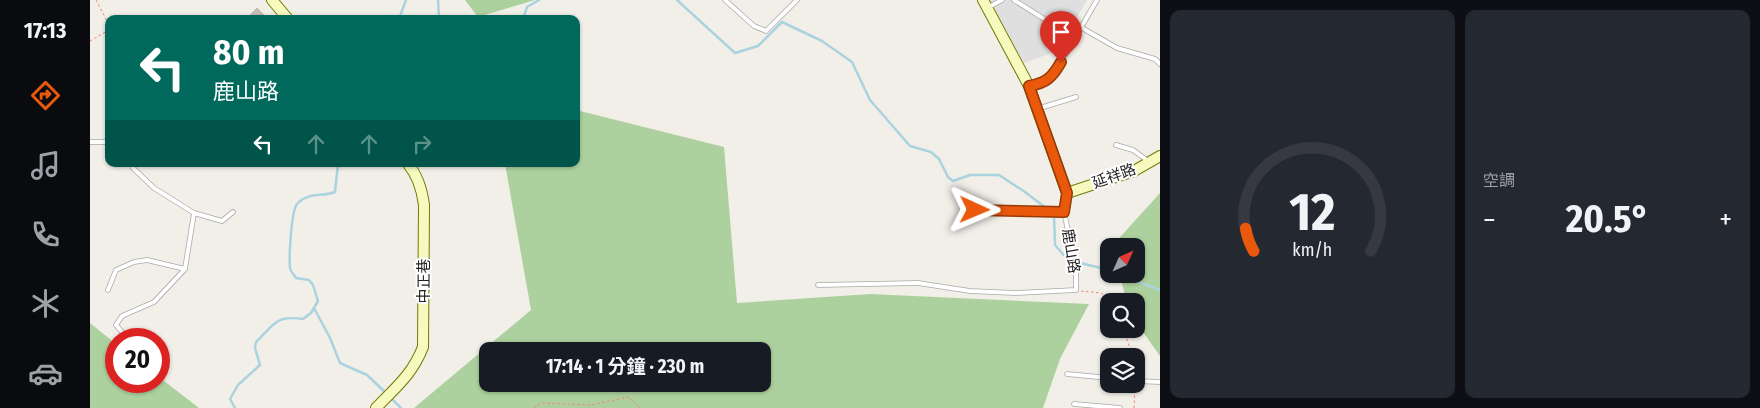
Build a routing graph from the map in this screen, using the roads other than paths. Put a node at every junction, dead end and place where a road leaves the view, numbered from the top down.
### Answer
1 (272, 0) edge
2 (725, 0) edge
3 (797, 0) edge
4 (1002, 0) edge
5 (1014, 0) edge
6 (1097, 0) edge
7 (985, 4) edge
8 (283, 15) edge
9 (1082, 28) junction
10 (1076, 38) junction
11 (1160, 64) edge
12 (1029, 86) junction
13 (1076, 97) dead end
14 (1037, 108) junction
15 (90, 142) edge
16 (105, 142) edge
17 (1116, 145) dead end
18 (1160, 156) edge
19 (1150, 162) junction
20 (132, 167) edge
21 (410, 167) edge
22 (1067, 193) junction
23 (975, 210) dead end
24 (233, 212) dead end
25 (1064, 212) junction
26 (194, 213) junction
27 (185, 269) junction
28 (818, 285) dead end
29 (108, 290) dead end
30 (119, 328) edge
31 (1067, 374) dead end
32 (1100, 377) edge
33 (1145, 382) edge
34 (1160, 382) edge
35 (1074, 404) dead end
36 (376, 408) edge
37 (1120, 408) edge

1 - 8 street
2 - 3 lane
4 - 7 lane
5 - 10 lane
6 - 9 lane
7 - 12 street, 鹿山路
9 - 10 lane
9 - 11 lane
10 - 12 lane
12 - 14 street, 鹿山路
13 - 14 lane
14 - 22 street, 鹿山路
15 - 16 lane
17 - 19 lane
18 - 19 street, 延祥路
19 - 22 street, 延祥路
20 - 26 lane
21 - 36 street, 中正巷
22 - 25 lane, 鹿山路
23 - 25 lane
24 - 26 lane
25 - 28 lane, 鹿山路
26 - 27 lane
27 - 29 lane
27 - 30 lane
31 - 32 lane
33 - 34 lane
35 - 37 lane

